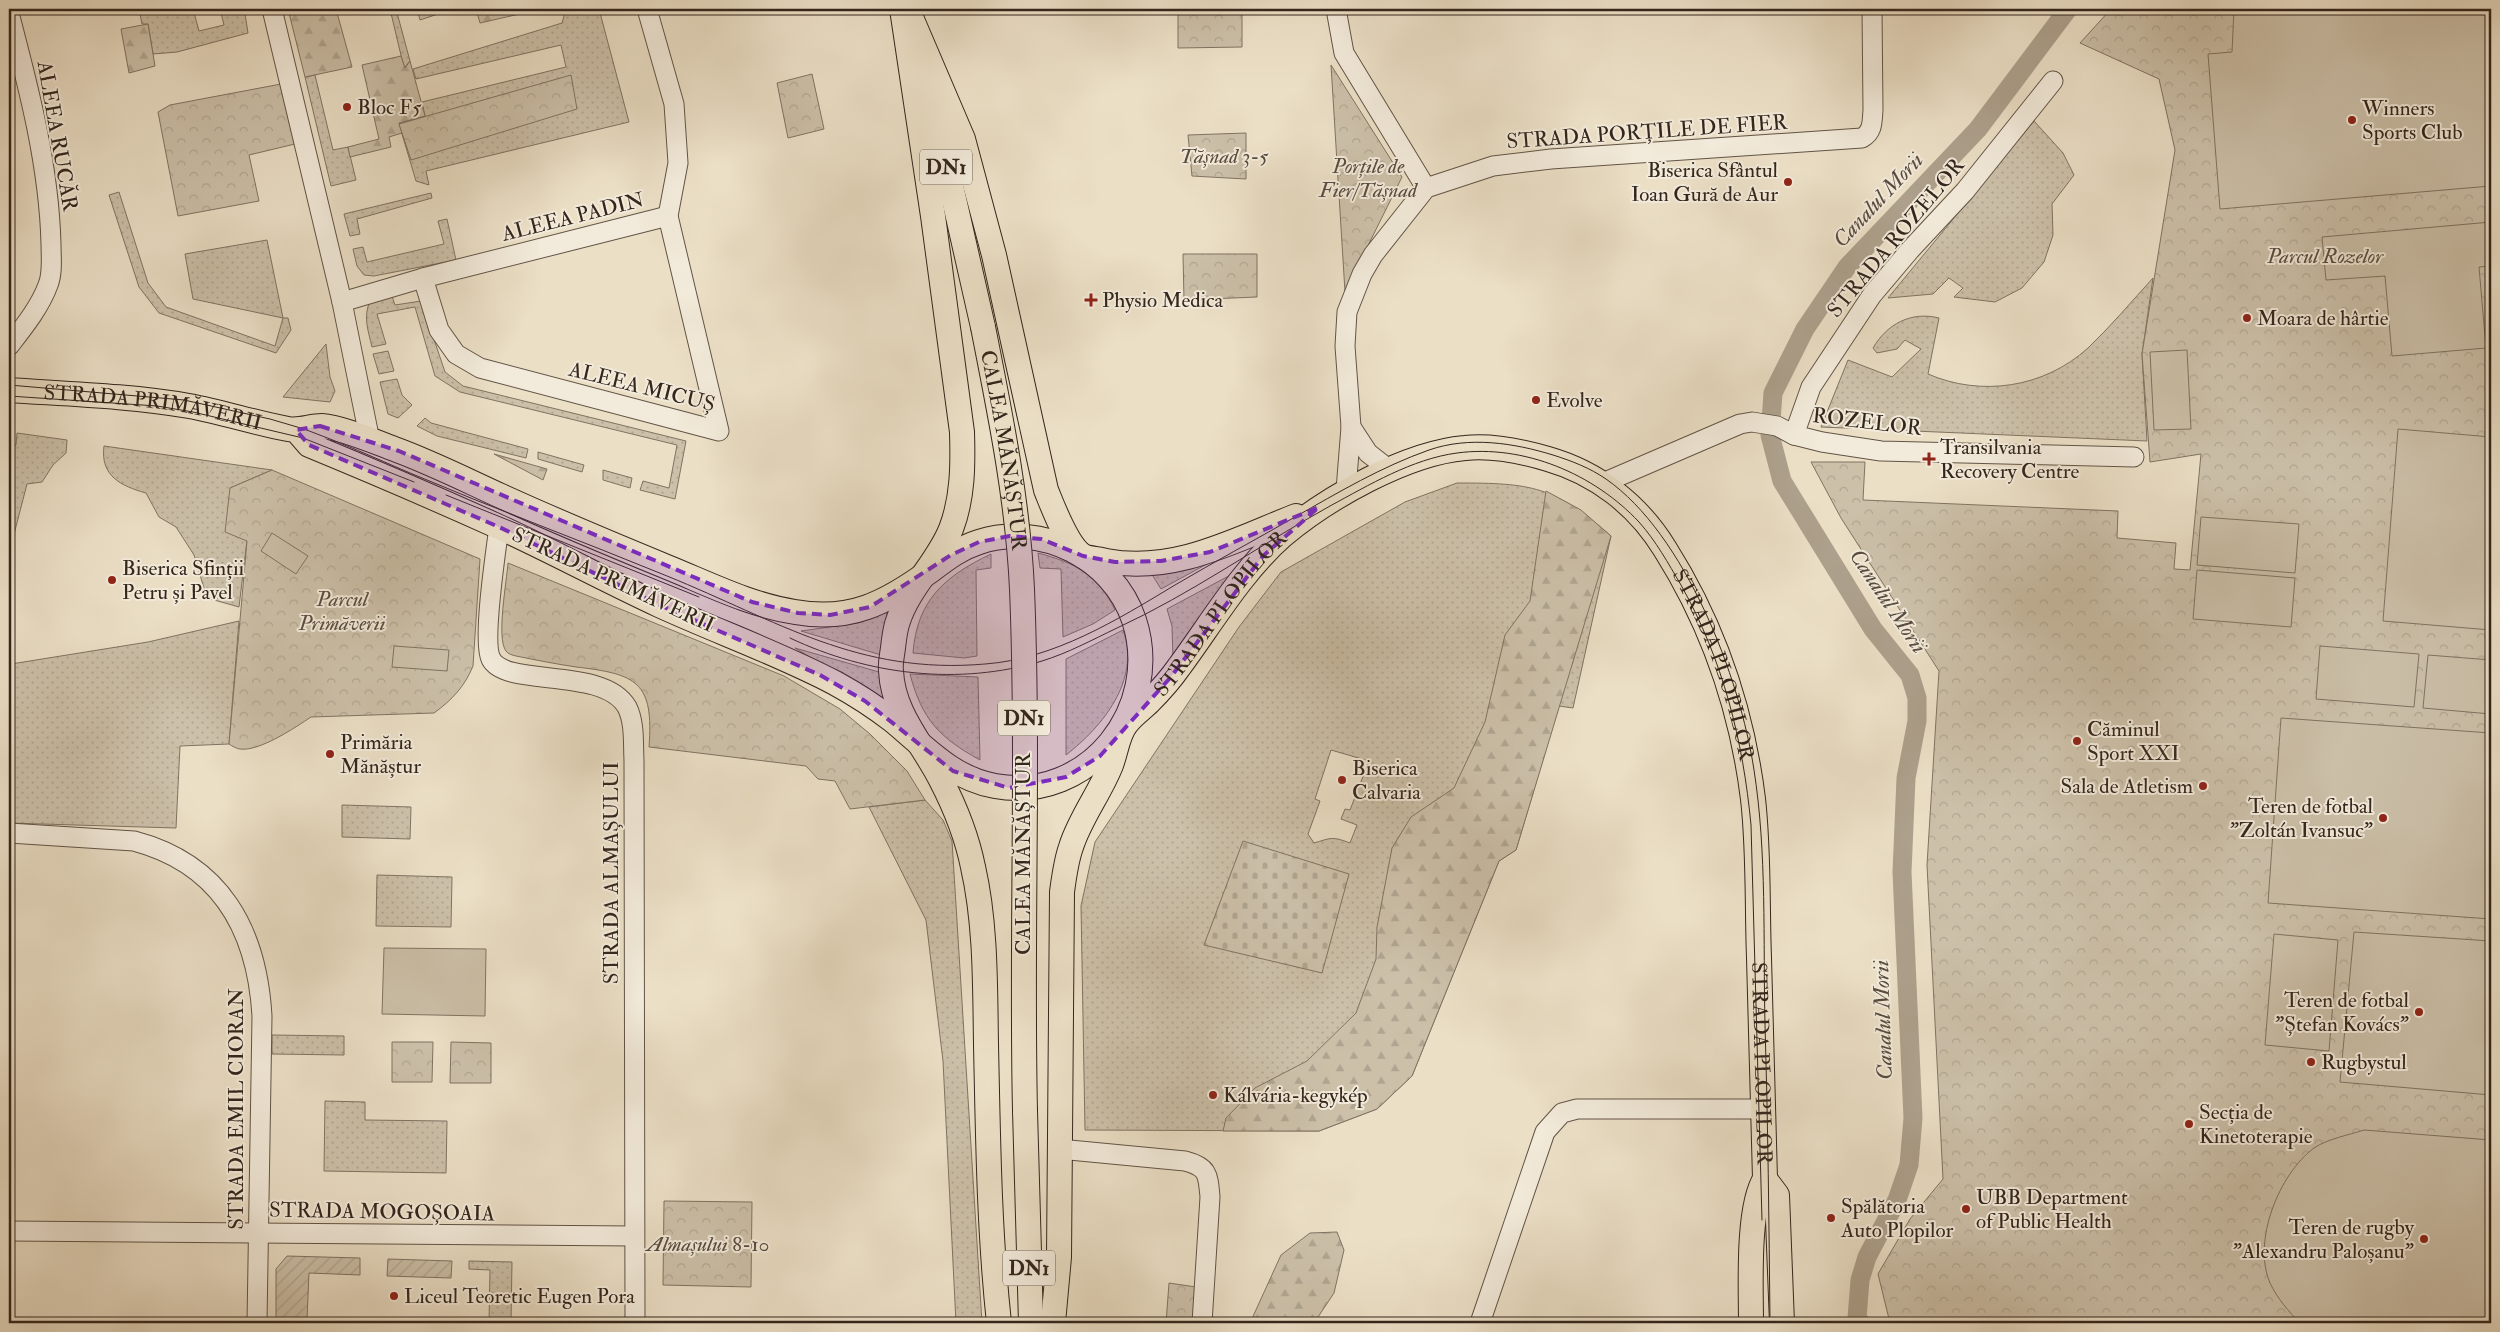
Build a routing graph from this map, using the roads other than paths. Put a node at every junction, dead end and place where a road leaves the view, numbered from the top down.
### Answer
1 (272, 9) edge
2 (647, 9) edge
3 (905, 9) edge
4 (1336, 9) edge
5 (1872, 9) edge
6 (9, 14) edge
7 (2053, 82) dead end
8 (1426, 188) junction
9 (668, 216) junction
10 (423, 278) junction
11 (342, 302) junction
12 (9, 346) edge
13 (9, 390) edge
14 (1351, 427) junction
15 (296, 430) junction
16 (1786, 430) junction
17 (370, 441) junction
18 (2134, 457) dead end
19 (1390, 471) junction
20 (1603, 483) junction
21 (1346, 490) junction
22 (1319, 507) junction
23 (499, 527) junction
24 (1083, 556) junction
25 (926, 574) junction
26 (1124, 725) junction
27 (922, 746) junction
28 (9, 833) edge
29 (1763, 1109) junction
30 (1060, 1149) junction
31 (1765, 1179) junction
32 (9, 1231) edge
33 (258, 1233) junction
34 (634, 1236) junction
35 (257, 1323) edge
36 (635, 1323) edge
37 (999, 1323) edge
38 (1030, 1323) edge
39 (1053, 1323) edge
40 (1202, 1323) edge
41 (1480, 1323) edge
42 (1751, 1323) edge
43 (1782, 1323) edge

1 - 11 street
2 - 9 street, ALEEA PADIN
3 - 24 main road
3 - 25 main road
3 - 38 main road, CALEA MĂNĂȘTUR / DN1, bridge
4 - 8 street
5 - 8 street, STRADA PORȚILE DE FIER
6 - 12 street, ALEEA RUCĂR
7 - 16 street, STRADA ROZELOR
8 - 14 street
9 - 10 street, ALEEA PADIN
9 - 10 street, ALEEA MICUȘ
10 - 11 street, ALEEA PADIN
11 - 17 street
13 - 15 main road, STRADA PRIMĂVERII
14 - 19 street
14 - 21 street
15 - 17 main road, STRADA PRIMĂVERII
15 - 23 main road, STRADA PRIMĂVERII
16 - 18 street, ROZELOR
16 - 20 street
17 - 25 main road, STRADA PRIMĂVERII
19 - 20 main road, STRADA PLOPILOR
19 - 21 main road, STRADA PLOPILOR
20 - 29 main road, STRADA PLOPILOR
21 - 22 main road, STRADA PLOPILOR
22 - 24 main road, STRADA PLOPILOR
22 - 26 main road, STRADA PLOPILOR
23 - 27 main road, STRADA PRIMĂVERII
23 - 34 street, STRADA ALMAȘULUI
24 - 25 main road, STRADA PRIMĂVERII
24 - 26 main road, STRADA PRIMĂVERII
25 - 27 main road, STRADA PRIMĂVERII
26 - 27 main road, STRADA PRIMĂVERII
26 - 30 main road
27 - 37 main road
28 - 33 street, STRADA EMIL CIORAN
29 - 31 main road, STRADA PLOPILOR
29 - 41 street
30 - 39 main road
30 - 40 street
31 - 42 main road, STRADA PLOPILOR
31 - 43 main road, STRADA PLOPILOR
32 - 33 street, STRADA MOGOȘOAIA
33 - 34 street, STRADA MOGOȘOAIA
33 - 35 street, STRADA EMIL CIORAN
34 - 36 street, STRADA ALMAȘULUI

